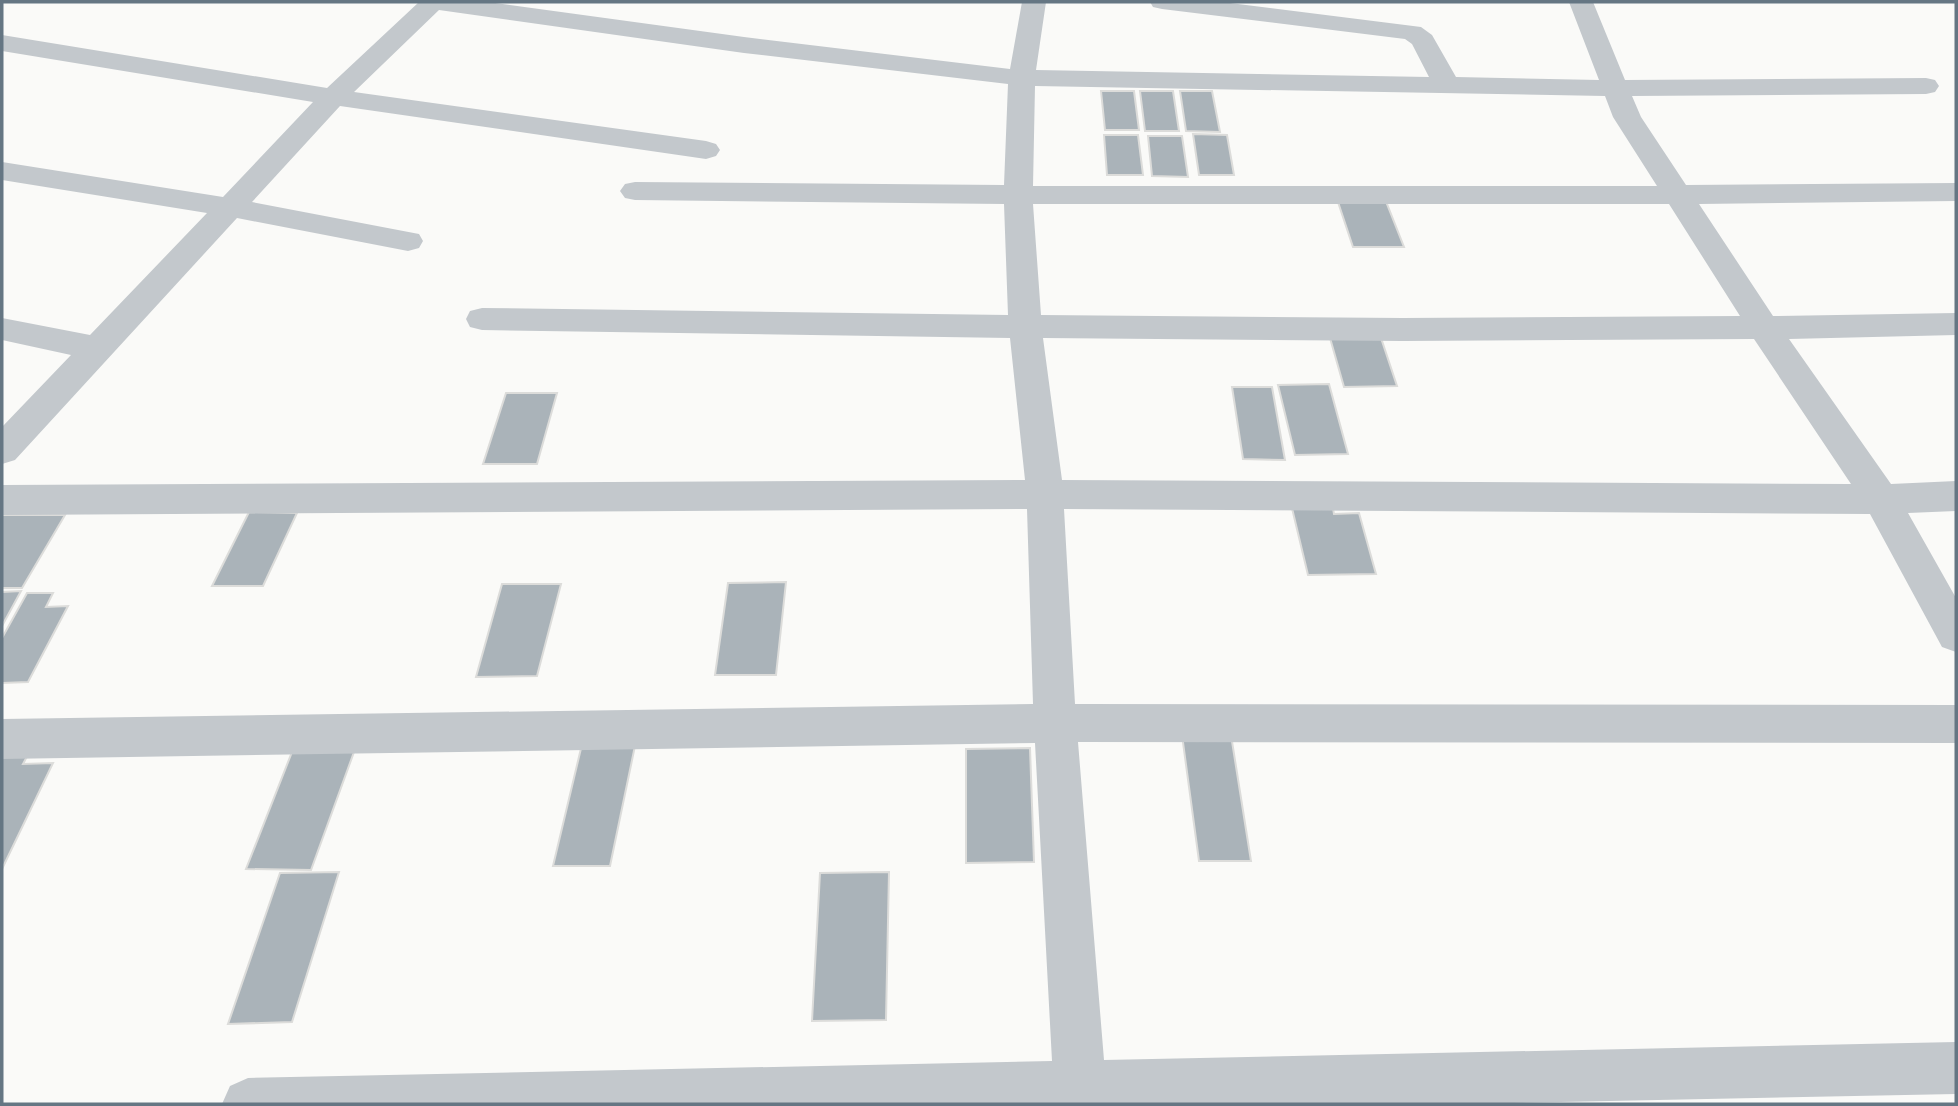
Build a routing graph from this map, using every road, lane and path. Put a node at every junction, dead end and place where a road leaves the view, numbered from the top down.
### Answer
1 (434, 2) edge
2 (1034, 2) edge
3 (1162, 2) edge
4 (1581, 2) edge
5 (2, 43) edge
6 (1022, 78) junction
7 (1447, 85) junction
8 (1926, 86) dead end
9 (1615, 88) junction
10 (333, 97) junction
11 (706, 150) dead end
12 (2, 171) edge
13 (635, 191) dead end
14 (1956, 192) edge
15 (1018, 196) junction
16 (1677, 196) junction
17 (229, 208) junction
18 (408, 241) dead end
19 (482, 319) dead end
20 (1956, 324) edge
21 (1025, 326) junction
22 (1764, 328) junction
23 (2, 329) edge
24 (97, 348) junction
25 (2, 450) edge
26 (1045, 494) junction
27 (1956, 496) edge
28 (1881, 499) junction
29 (2, 500) edge
30 (1956, 635) edge
31 (1055, 723) junction
32 (1956, 724) edge
33 (2, 739) edge
34 (1956, 1068) edge
35 (1080, 1096) edge
36 (248, 1104) edge

1 - 6 street
1 - 10 street
2 - 6 street
3 - 7 street
4 - 9 street
5 - 10 street
6 - 7 street
6 - 15 street
7 - 9 street
8 - 9 street
9 - 16 street
10 - 11 street
10 - 17 street
12 - 17 street
13 - 15 street
14 - 16 street
15 - 16 street
15 - 21 street
16 - 22 street
17 - 18 street
17 - 24 street
19 - 21 street
20 - 22 street
21 - 22 street
21 - 26 street
22 - 28 street
23 - 24 street
24 - 25 street
26 - 28 street
26 - 29 street
26 - 31 street
27 - 28 street
28 - 30 street
31 - 32 street
31 - 33 street
31 - 35 street
34 - 35 street
35 - 36 street

